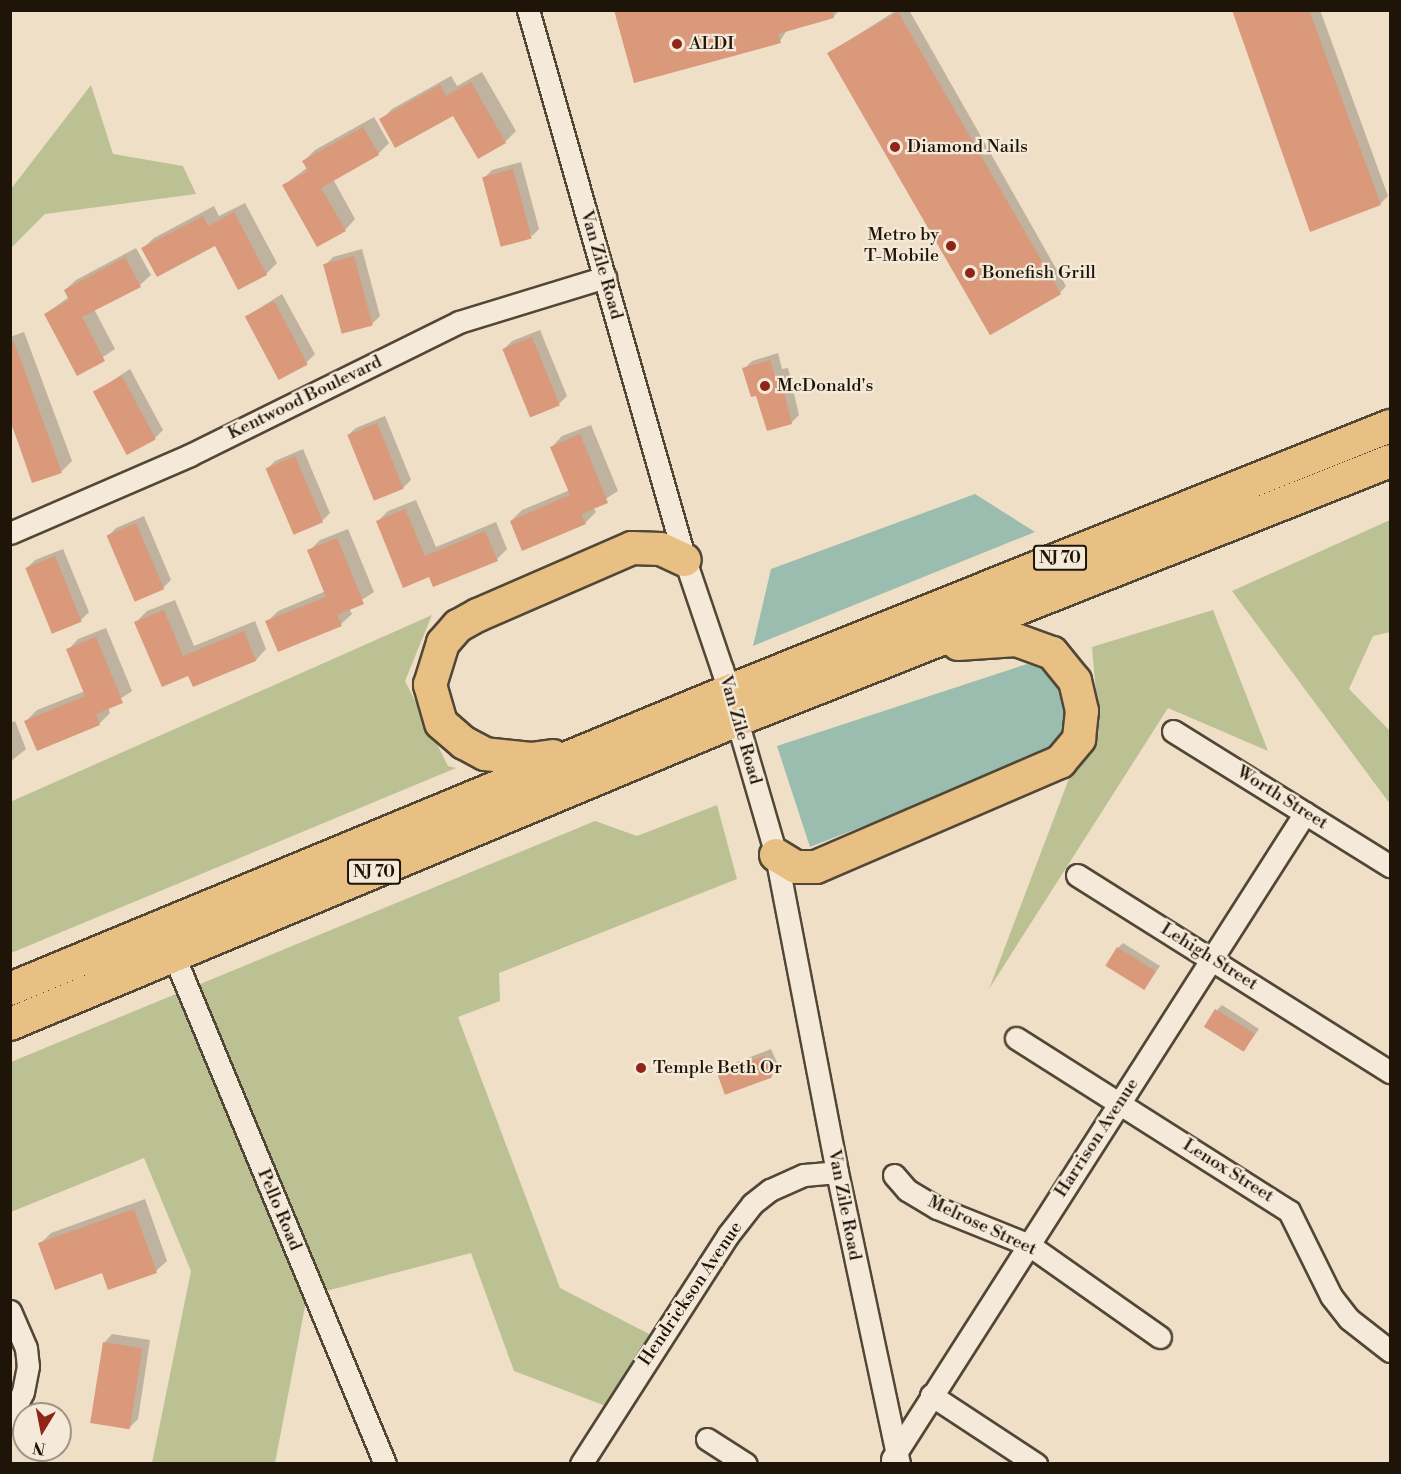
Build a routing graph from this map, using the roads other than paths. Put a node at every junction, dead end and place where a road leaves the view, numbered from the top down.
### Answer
1 (528, 10) edge
2 (605, 277) junction
3 (1390, 426) edge
4 (1390, 460) edge
5 (10, 533) edge
6 (685, 560) junction
7 (901, 655) junction
8 (733, 706) junction
9 (1173, 731) dead end
10 (587, 750) junction
11 (1305, 813) junction
12 (776, 855) junction
13 (1390, 866) edge
14 (1077, 875) dead end
15 (174, 956) junction
16 (1212, 958) junction
17 (10, 989) edge
18 (10, 1024) edge
19 (1016, 1038) dead end
20 (1390, 1072) edge
21 (1119, 1103) junction
22 (837, 1172) junction
23 (894, 1175) dead end
24 (1029, 1245) junction
25 (10, 1311) edge
26 (1160, 1337) dead end
27 (1390, 1351) edge
28 (931, 1395) junction
29 (10, 1418) edge
30 (707, 1439) dead end
31 (895, 1460) edge
32 (385, 1464) edge
33 (581, 1464) edge
34 (747, 1464) edge
35 (1036, 1464) edge

1 - 2 street, Van Zile Road
2 - 5 street, Kentwood Boulevard
2 - 6 street, Van Zile Road
3 - 8 highway, NJ 70
4 - 7 highway, NJ 70
6 - 8 street, Van Zile Road
6 - 10 highway
7 - 8 highway, NJ 70
7 - 12 highway
8 - 10 highway, NJ 70
8 - 12 street, Van Zile Road
8 - 15 highway, NJ 70
9 - 11 street, Worth Street
10 - 17 highway, NJ 70
11 - 13 street, Worth Street
11 - 16 street, Harrison Avenue
12 - 22 street, Van Zile Road
14 - 16 street, Lehigh Street
15 - 18 highway, NJ 70
15 - 32 street, Pello Road
16 - 20 street, Lehigh Street
16 - 21 street, Harrison Avenue
19 - 21 street, Lenox Street
21 - 24 street, Harrison Avenue
21 - 27 street, Lenox Street
22 - 31 street, Van Zile Road
22 - 33 street, Hendrickson Avenue
23 - 24 street, Melrose Street
24 - 26 street, Melrose Street
24 - 28 street, Harrison Avenue
25 - 29 street
28 - 31 street, Harrison Avenue
28 - 35 street
30 - 34 street

